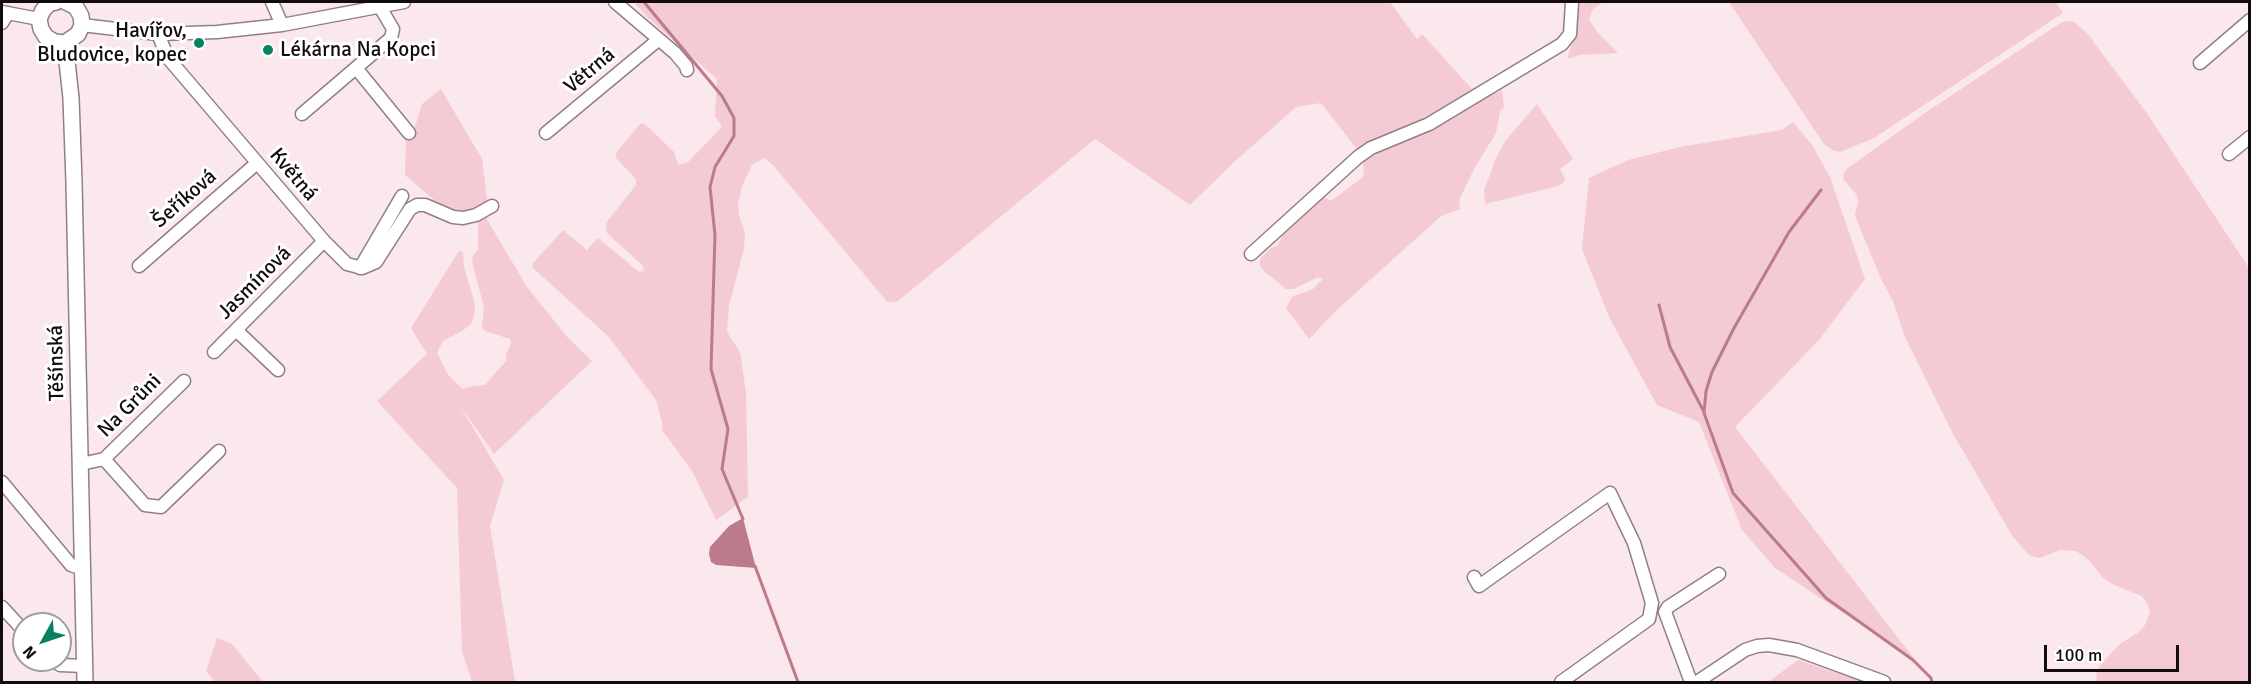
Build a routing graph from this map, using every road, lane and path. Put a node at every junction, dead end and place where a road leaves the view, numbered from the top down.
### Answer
1 (56, 2) edge
2 (66, 2) edge
3 (272, 2) edge
4 (404, 2) edge
5 (615, 2) edge
6 (1572, 2) edge
7 (380, 7) junction
8 (4, 16) edge
9 (39, 19) junction
10 (2250, 21) edge
11 (82, 25) junction
12 (282, 25) junction
13 (158, 34) junction
14 (658, 40) junction
15 (65, 43) junction
16 (2200, 63) dead end
17 (356, 68) junction
18 (687, 70) dead end
19 (302, 114) dead end
20 (409, 133) dead end
21 (546, 133) dead end
22 (2250, 137) edge
23 (2229, 154) dead end
24 (257, 163) junction
25 (402, 196) dead end
26 (492, 206) dead end
27 (324, 241) junction
28 (1251, 254) dead end
29 (139, 266) dead end
30 (360, 268) junction
31 (236, 330) junction
32 (214, 352) dead end
33 (278, 370) dead end
34 (184, 381) dead end
35 (219, 451) dead end
36 (104, 459) junction
37 (81, 464) junction
38 (2, 482) edge
39 (83, 569) junction
40 (1719, 573) dead end
41 (1478, 585) dead end
42 (72, 665) edge
43 (85, 666) junction
44 (85, 682) edge
45 (1561, 682) edge
46 (1691, 682) edge
47 (1697, 682) edge
48 (1884, 682) edge

1 - 9 main road
2 - 11 main road
3 - 12 street
4 - 7 street
5 - 14 street
6 - 28 street
7 - 12 street
7 - 17 street
8 - 9 street
9 - 15 main road
10 - 16 street
11 - 13 street
11 - 15 main road
12 - 13 street
13 - 24 street, Květná
14 - 18 street
14 - 21 street, Větrná
15 - 37 main road, Těšínská
17 - 19 street
17 - 20 street
22 - 23 street
24 - 27 street, Květná
24 - 29 street, Šeříková
25 - 30 street
26 - 30 street
27 - 30 street, Květná
27 - 31 street, Jasmínová
31 - 32 street, Jasmínová
31 - 33 street
34 - 36 street, Na Grůni
35 - 36 street, Na Grůni
36 - 37 street, Na Grůni
37 - 39 main road, Těšínská
38 - 39 street
39 - 43 main road, Těšínská
40 - 46 street
41 - 45 street
42 - 43 street
43 - 44 main road, Těšínská
47 - 48 street

